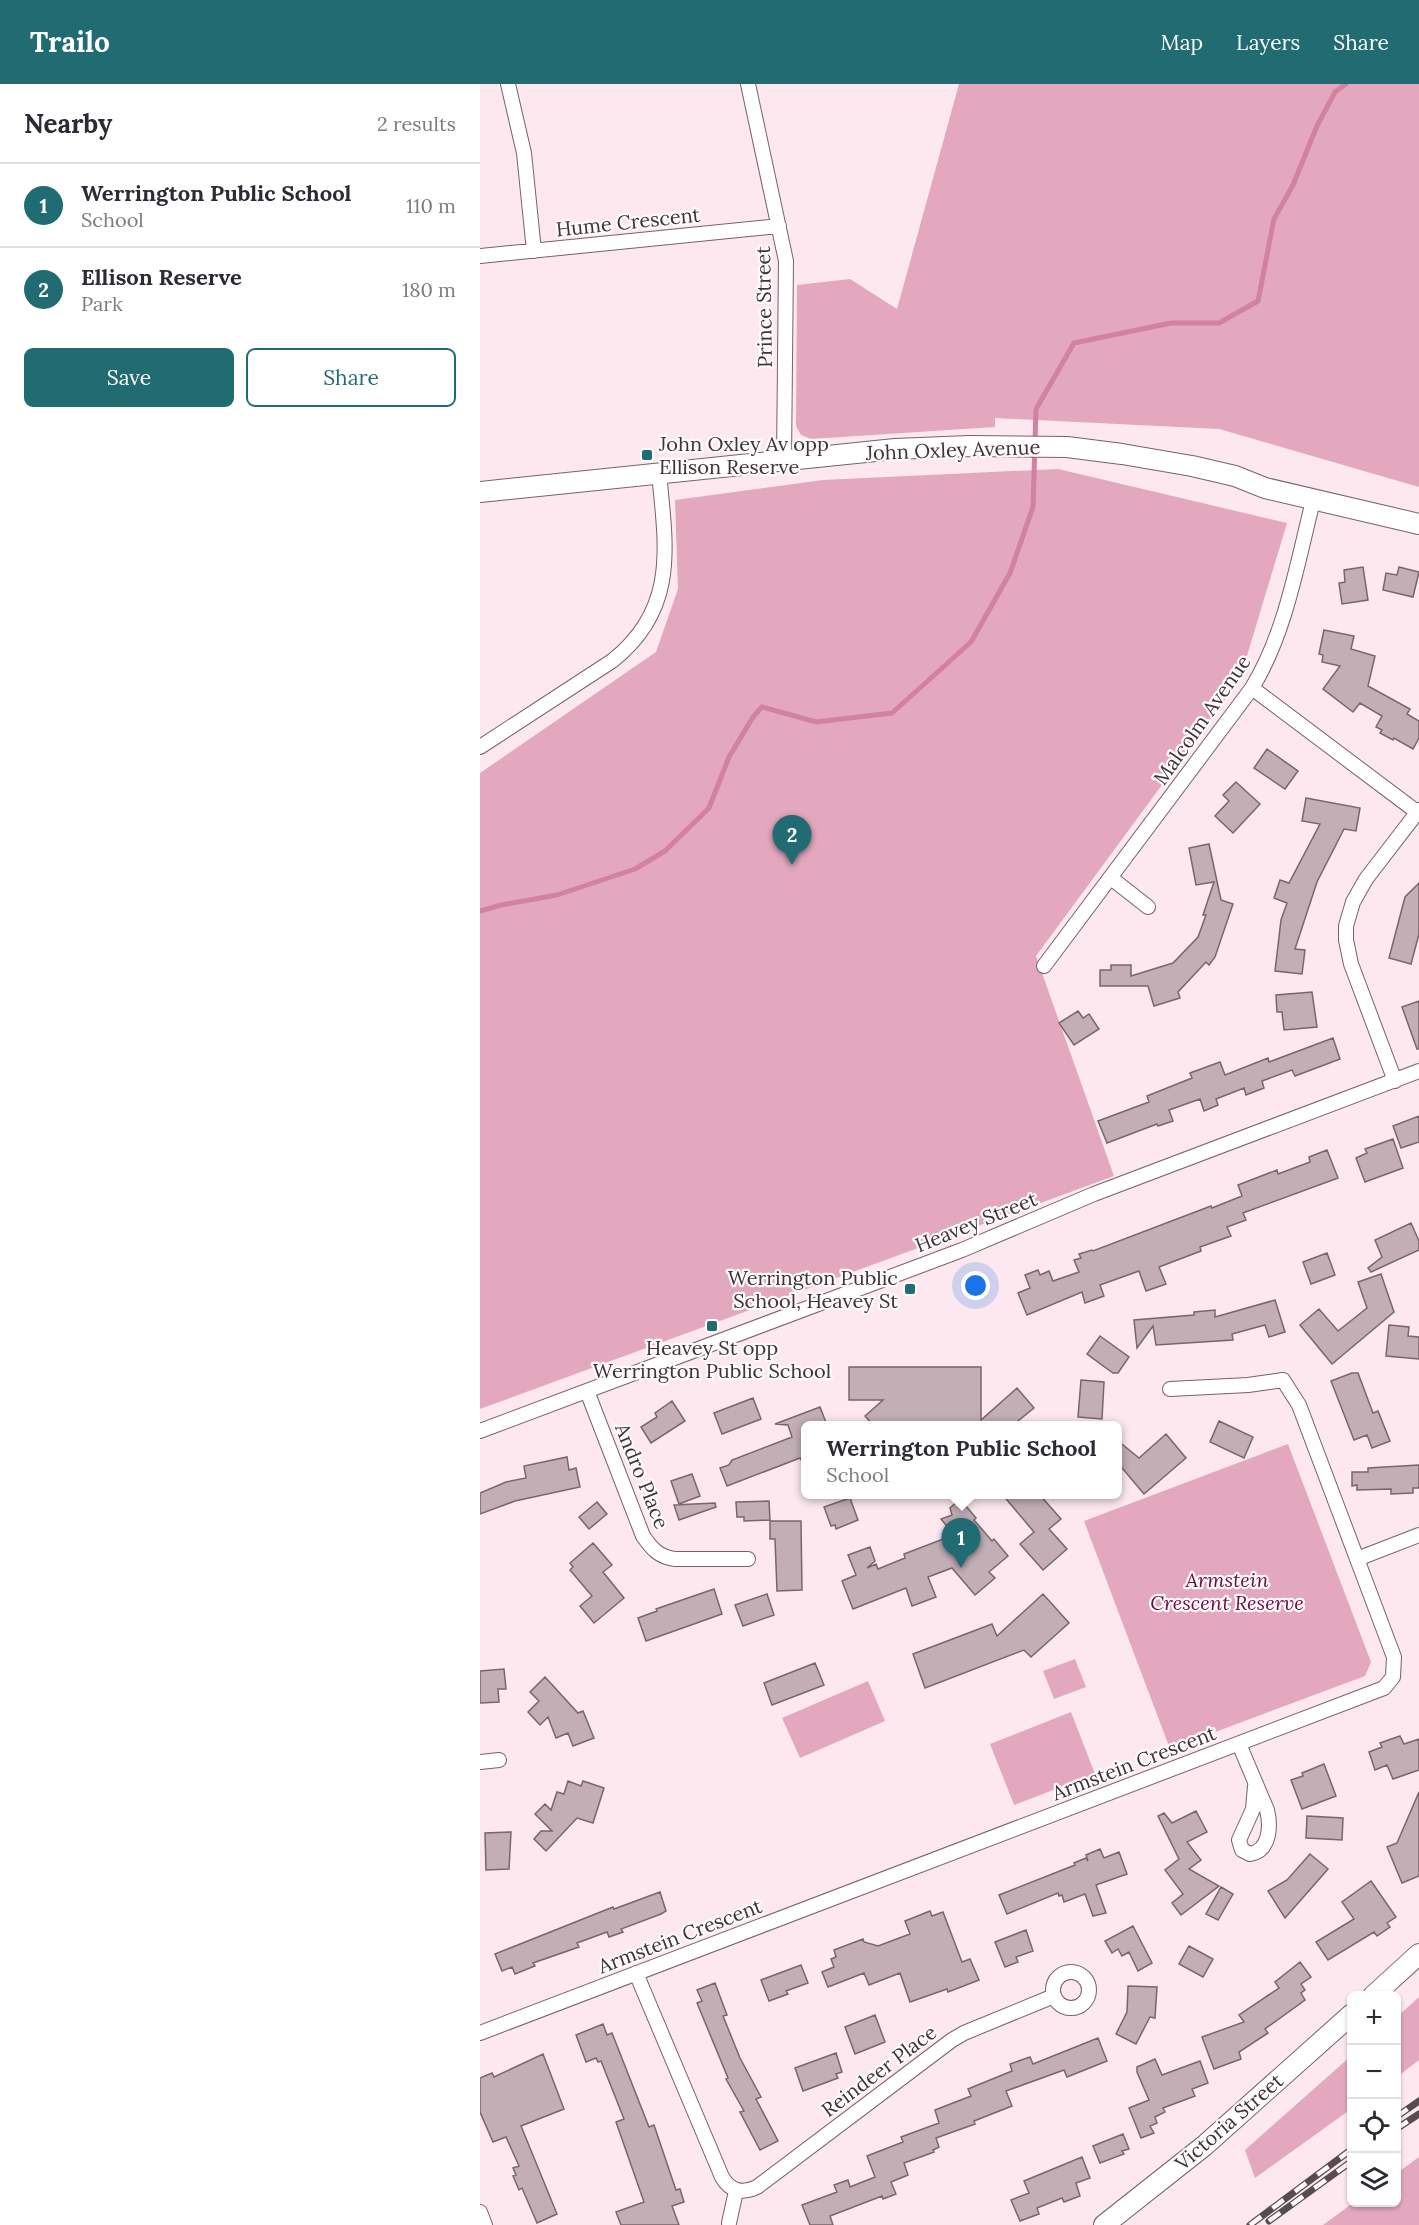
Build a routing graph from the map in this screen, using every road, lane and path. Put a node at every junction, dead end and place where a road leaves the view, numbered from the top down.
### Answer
1 (508, 84) edge
2 (748, 84) edge
3 (779, 226) junction
4 (534, 251) junction
5 (480, 256) edge
6 (784, 460) junction
7 (659, 473) junction
8 (480, 492) edge
9 (1313, 501) junction
10 (1419, 524) edge
11 (1252, 688) junction
12 (480, 747) edge
13 (1418, 811) edge
14 (1112, 878) junction
15 (1148, 907) dead end
16 (1044, 966) dead end
17 (1419, 1071) edge
18 (1395, 1080) junction
19 (1170, 1389) dead end
20 (587, 1391) junction
21 (480, 1431) edge
22 (1419, 1535) edge
23 (748, 1559) dead end
24 (1357, 1559) junction
25 (1239, 1744) junction
26 (499, 1760) dead end
27 (480, 1762) edge
28 (1255, 1786) dead end
29 (1419, 1954) edge
30 (636, 1973) junction
31 (1377, 1991) edge
32 (1054, 1996) dead end
33 (1347, 2018) edge
34 (480, 2033) edge
35 (736, 2191) junction
36 (480, 2212) edge
37 (729, 2223) dead end
38 (485, 2225) edge
39 (1104, 2225) edge

1 - 4 street
2 - 3 street, Prince Street
3 - 4 street, Hume Crescent
3 - 6 street, Prince Street
4 - 5 street, Hume Crescent
6 - 7 street, John Oxley Avenue
6 - 9 street, John Oxley Avenue
7 - 8 street, John Oxley Avenue
7 - 12 street
9 - 10 street, John Oxley Avenue
9 - 11 street, Malcolm Avenue
11 - 13 street
11 - 14 street, Malcolm Avenue
13 - 18 street
14 - 15 street
14 - 16 street, Malcolm Avenue
17 - 18 street, Heavey Street
18 - 20 street, Heavey Street
19 - 24 street, Armstein Crescent
20 - 21 street, Heavey Street
20 - 23 street, Andro Place
22 - 24 street
24 - 25 street, Armstein Crescent
25 - 28 street
25 - 30 street, Armstein Crescent
26 - 27 street
29 - 31 street
30 - 34 street, Armstein Crescent
30 - 35 street
32 - 35 street, Reindeer Place
33 - 39 street, Victoria Street
35 - 37 street
36 - 38 street

